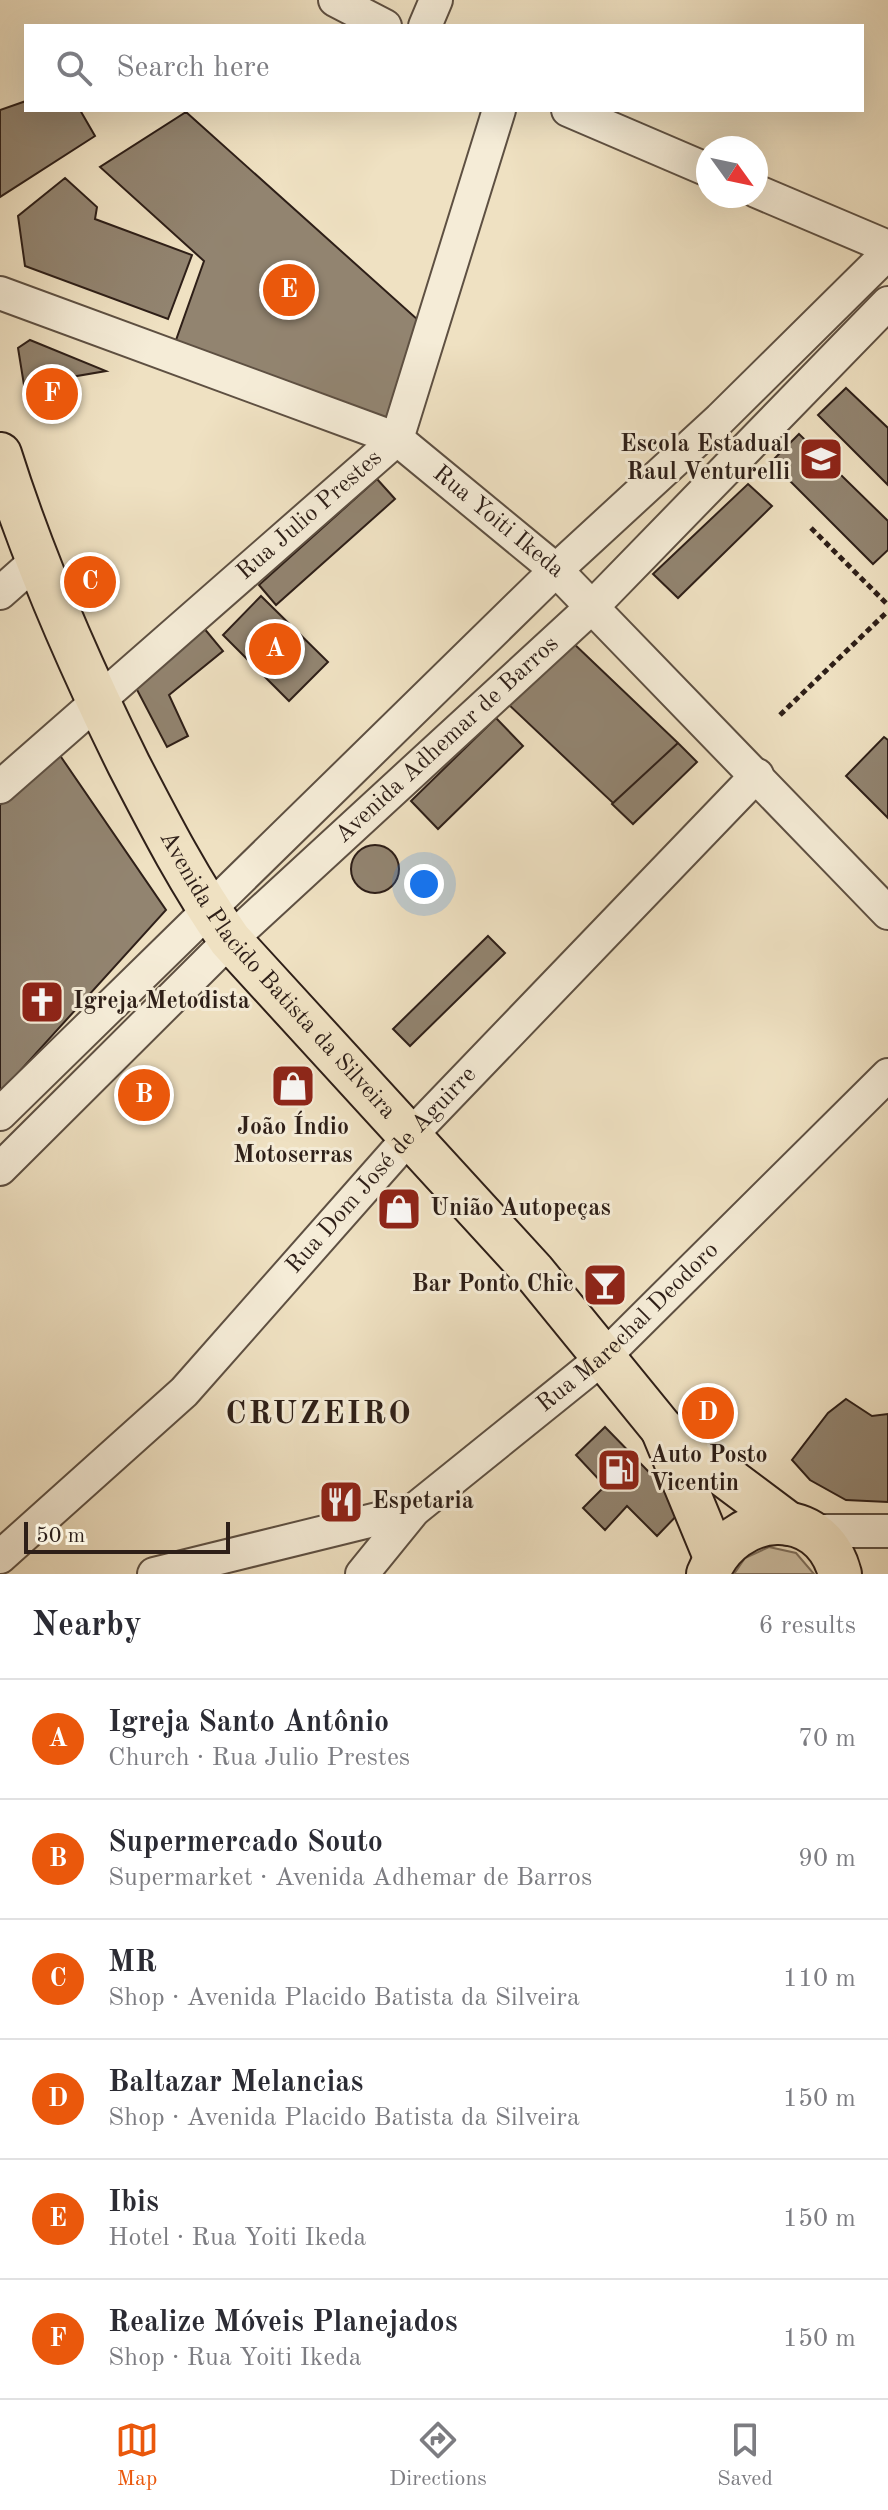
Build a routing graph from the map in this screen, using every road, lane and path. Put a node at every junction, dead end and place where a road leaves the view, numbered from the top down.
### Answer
1 (335, 0) edge
2 (436, 0) edge
3 (381, 24) edge
4 (426, 24) edge
5 (498, 112) edge
6 (573, 112) edge
7 (696, 165) edge
8 (768, 196) edge
9 (888, 250) edge
10 (0, 293) edge
11 (888, 303) edge
12 (720, 419) junction
13 (397, 439) junction
14 (748, 450) junction
15 (0, 454) edge
16 (811, 528) dead end
17 (35, 562) junction
18 (556, 570) junction
19 (0, 593) edge
20 (593, 606) junction
21 (888, 608) edge
22 (97, 700) junction
23 (780, 715) dead end
24 (757, 775) junction
25 (0, 787) edge
26 (888, 913) edge
27 (220, 926) junction
28 (888, 1075) edge
29 (0, 1114) edge
30 (411, 1135) junction
31 (0, 1169) edge
32 (605, 1356) junction
33 (662, 1429) junction
34 (414, 1510) junction
35 (799, 1528) junction
36 (888, 1531) edge
37 (0, 1557) edge
38 (712, 1566) edge
39 (154, 1574) edge
40 (362, 1574) edge
41 (840, 1574) edge

1 - 3 street
2 - 4 street
5 - 13 street, Rua Julio Prestes
6 - 7 street
8 - 9 street
9 - 12 street, Avenida Adhemar de Barros
10 - 13 street, Rua Yoiti Ikeda
11 - 14 street, Avenida Adhemar de Barros
12 - 14 street
12 - 18 street, Avenida Adhemar de Barros
13 - 18 street, Rua Yoiti Ikeda
13 - 22 street, Rua Julio Prestes
14 - 20 street, Avenida Adhemar de Barros
15 - 17 main road, Avenida Placido Batista da Silveira
16 - 21 path
17 - 19 street
17 - 22 main road, Avenida Placido Batista da Silveira
18 - 20 street, Rua Yoiti Ikeda
18 - 27 street, Avenida Adhemar de Barros
20 - 24 street, Rua Yoiti Ikeda
20 - 27 street, Avenida Adhemar de Barros
21 - 23 path
22 - 25 street, Rua Julio Prestes
22 - 27 main road, Avenida Placido Batista da Silveira
24 - 26 street, Rua Yoiti Ikeda
24 - 30 street, Rua Dom José de Aguirre
27 - 29 street, Avenida Adhemar de Barros
27 - 30 main road, Avenida Placido Batista da Silveira
27 - 31 street, Avenida Adhemar de Barros
28 - 32 street, Rua Marechal Deodoro
30 - 32 main road, Avenida Placido Batista da Silveira
30 - 37 street, Rua Dom José de Aguirre
32 - 33 main road, Avenida Placido Batista da Silveira
32 - 34 street, Rua Marechal Deodoro
33 - 35 main road, Avenida Placido Batista da Silveira
33 - 38 main road, Avenida Placido Batista da Silveira
34 - 39 street
34 - 40 street, Rua Marechal Deodoro
35 - 36 street
35 - 38 main road
35 - 41 main road, Avenida Placido Batista da Silveira

